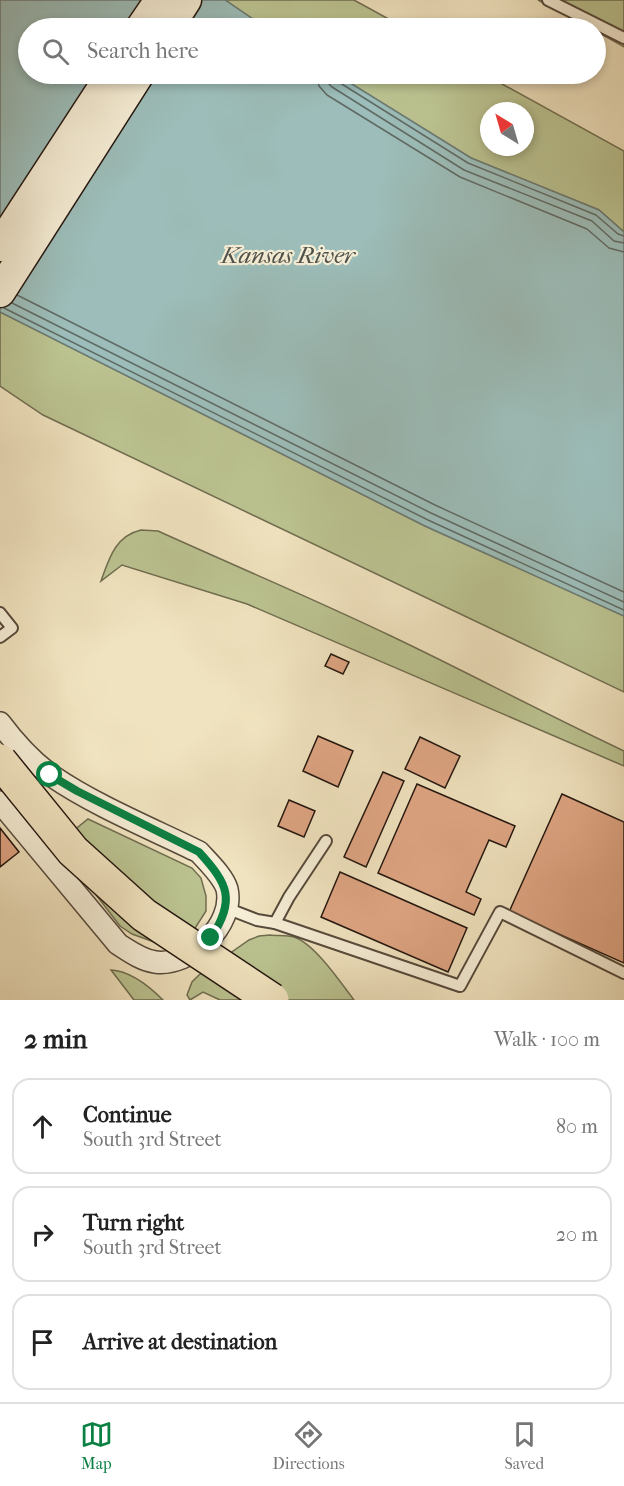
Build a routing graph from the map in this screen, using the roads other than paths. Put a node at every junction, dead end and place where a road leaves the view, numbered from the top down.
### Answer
1 (159, 0) edge
2 (172, 0) edge
3 (186, 0) edge
4 (548, 0) edge
5 (147, 18) edge
6 (160, 18) edge
7 (174, 18) edge
8 (584, 18) edge
9 (606, 29) edge
10 (624, 38) edge
11 (105, 84) edge
12 (119, 84) edge
13 (133, 84) edge
14 (0, 246) edge
15 (0, 269) edge
16 (0, 292) edge
17 (0, 613) edge
18 (0, 637) edge
19 (0, 723) edge
20 (0, 761) edge
21 (0, 802) edge
22 (326, 841) dead end
23 (225, 908) junction
24 (275, 923) junction
25 (624, 973) edge
26 (272, 1000) edge

1 - 5 main road
2 - 6 street
3 - 7 main road
4 - 8 lane
9 - 10 lane
11 - 14 main road
12 - 15 street
13 - 16 main road
17 - 18 lane
19 - 23 street
20 - 26 highway, bridge
21 - 23 street
22 - 24 lane
23 - 24 lane
24 - 25 lane

